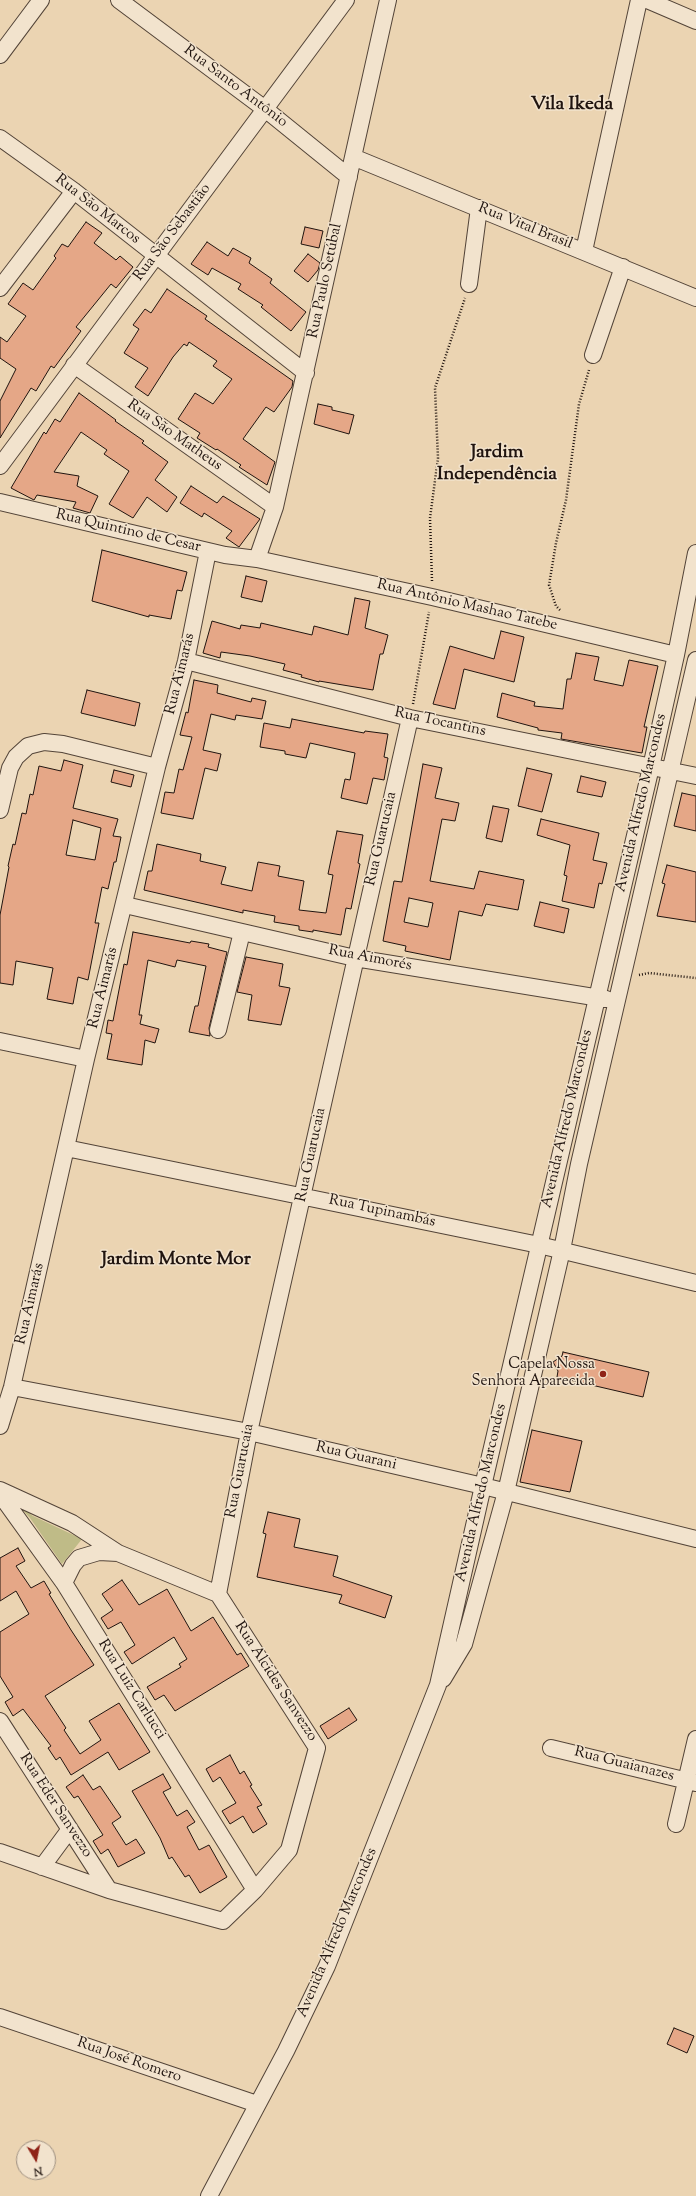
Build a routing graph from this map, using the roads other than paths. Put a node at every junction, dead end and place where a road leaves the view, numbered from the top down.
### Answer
1 (41, 0) edge
2 (119, 0) edge
3 (346, 0) edge
4 (388, 0) edge
5 (639, 0) edge
6 (647, 0) edge
7 (696, 21) edge
8 (0, 55) edge
9 (265, 109) junction
10 (0, 138) edge
11 (353, 157) junction
12 (349, 177) junction
13 (74, 191) junction
14 (479, 208) junction
15 (584, 251) junction
16 (157, 256) junction
17 (623, 267) junction
18 (469, 284) road end
19 (0, 288) edge
20 (696, 298) edge
21 (593, 355) road end
22 (74, 365) junction
23 (306, 373) junction
24 (0, 466) edge
25 (0, 502) edge
26 (275, 507) junction
27 (208, 551) junction
28 (696, 553) edge
29 (257, 559) junction
30 (676, 655) junction
31 (696, 660) edge
32 (186, 661) junction
33 (410, 718) junction
34 (157, 767) junction
35 (651, 767) junction
36 (672, 771) junction
37 (696, 776) edge
38 (0, 810) edge
39 (125, 905) junction
40 (242, 932) junction
41 (355, 958) junction
42 (596, 999) junction
43 (618, 1000) junction
44 (218, 1030) dead end
45 (0, 1041) edge
46 (86, 1058) junction
47 (66, 1148) junction
48 (303, 1196) junction
49 (539, 1245) junction
50 (562, 1250) junction
51 (696, 1283) edge
52 (12, 1387) junction
53 (0, 1426) edge
54 (248, 1432) junction
55 (483, 1486) junction
56 (0, 1490) edge
57 (506, 1492) junction
58 (0, 1494) edge
59 (696, 1539) edge
60 (118, 1553) junction
61 (64, 1583) junction
62 (218, 1594) junction
63 (438, 1685) junction
64 (0, 1721) edge
65 (696, 1739) edge
66 (551, 1748) dead end
67 (691, 1782) edge
68 (676, 1824) dead end
69 (70, 1829) junction
70 (0, 1852) edge
71 (42, 1867) junction
72 (109, 1890) junction
73 (255, 1890) junction
74 (0, 2017) edge
75 (257, 2104) junction
76 (209, 2196) edge

1 - 8 street
2 - 9 street, Rua Santo Antônio
3 - 9 street, Rua São Sebastião
4 - 11 street, Rua Paulo Setúbal
5 - 15 street
6 - 7 street
9 - 12 street, Rua Santo Antônio
9 - 16 street, Rua São Sebastião
10 - 13 street, Rua São Marcos
11 - 12 street, Rua Paulo Setúbal
11 - 14 street, Rua Vital Brasil
12 - 23 street, Rua Paulo Setúbal
13 - 16 street, Rua São Marcos
13 - 19 street
14 - 15 street, Rua Vital Brasil
14 - 18 street
15 - 17 street, Rua Vital Brasil
16 - 22 street, Rua São Sebastião
16 - 23 street, Rua São Marcos
17 - 20 street, Rua Vital Brasil
17 - 21 street
22 - 24 street, Rua São Sebastião
22 - 26 street, Rua São Matheus
23 - 26 street, Rua Paulo Setúbal
25 - 27 street, Rua Quintino de Cesar
26 - 29 street, Rua Paulo Setúbal
27 - 29 street, Rua Quintino de Cesar
27 - 32 street, Rua Aimarás
28 - 30 street, Avenida Alfredo Marcondes
29 - 30 street, Rua Antônio Mashao Tatebe
30 - 35 street, Avenida Alfredo Marcondes
31 - 36 street, Avenida Alfredo Marcondes
32 - 33 street, Rua Tocantins
32 - 34 street, Rua Aimarás
33 - 35 street, Rua Tocantins
33 - 41 street, Rua Guarucaia
34 - 38 street
34 - 39 street, Rua Aimarás
35 - 36 street, Rua Tocantins
35 - 42 street, Avenida Alfredo Marcondes
36 - 37 street, Rua Tocantins
36 - 43 street, Avenida Alfredo Marcondes
39 - 40 street, Rua Aimorés
39 - 46 street, Rua Aimarás
40 - 41 street, Rua Aimorés
40 - 44 street
41 - 42 street, Rua Aimorés
41 - 48 street, Rua Guarucaia
42 - 43 street, Rua Aimorés
42 - 49 street, Avenida Alfredo Marcondes
43 - 50 street, Avenida Alfredo Marcondes
45 - 46 street
46 - 47 street, Rua Aimarás
47 - 48 street, Rua Tupinambás
47 - 52 street, Rua Aimarás
48 - 49 street, Rua Tupinambás
48 - 54 street, Rua Guarucaia
49 - 50 street, Rua Tupinambás
49 - 55 street, Avenida Alfredo Marcondes
50 - 51 street, Rua Tupinambás
50 - 57 street, Avenida Alfredo Marcondes
52 - 53 street, Rua Aimarás
52 - 54 street, Rua Guarani
54 - 55 street, Rua Guarani
54 - 62 street, Rua Guarucaia
55 - 57 street, Rua Guarani
55 - 63 street, Avenida Alfredo Marcondes
56 - 60 street
57 - 59 street, Rua Guarani
57 - 63 street, Avenida Alfredo Marcondes
58 - 61 street, Rua Luiz Carlucci
60 - 61 street
60 - 62 street
61 - 73 street, Rua Luiz Carlucci
62 - 73 street, Rua Alcides Sanvezzo
63 - 75 street, Avenida Alfredo Marcondes
64 - 69 street, Rua Eder Sanvezzo
65 - 67 street
66 - 67 street, Rua Guaianazes
67 - 68 street
69 - 71 street
69 - 72 street, Rua Eder Sanvezzo
70 - 71 street, Rua Alcides Sanvezzo
71 - 72 street, Rua Alcides Sanvezzo
72 - 73 street, Rua Alcides Sanvezzo
74 - 75 street, Rua José Romero
75 - 76 street, Avenida Alfredo Marcondes

